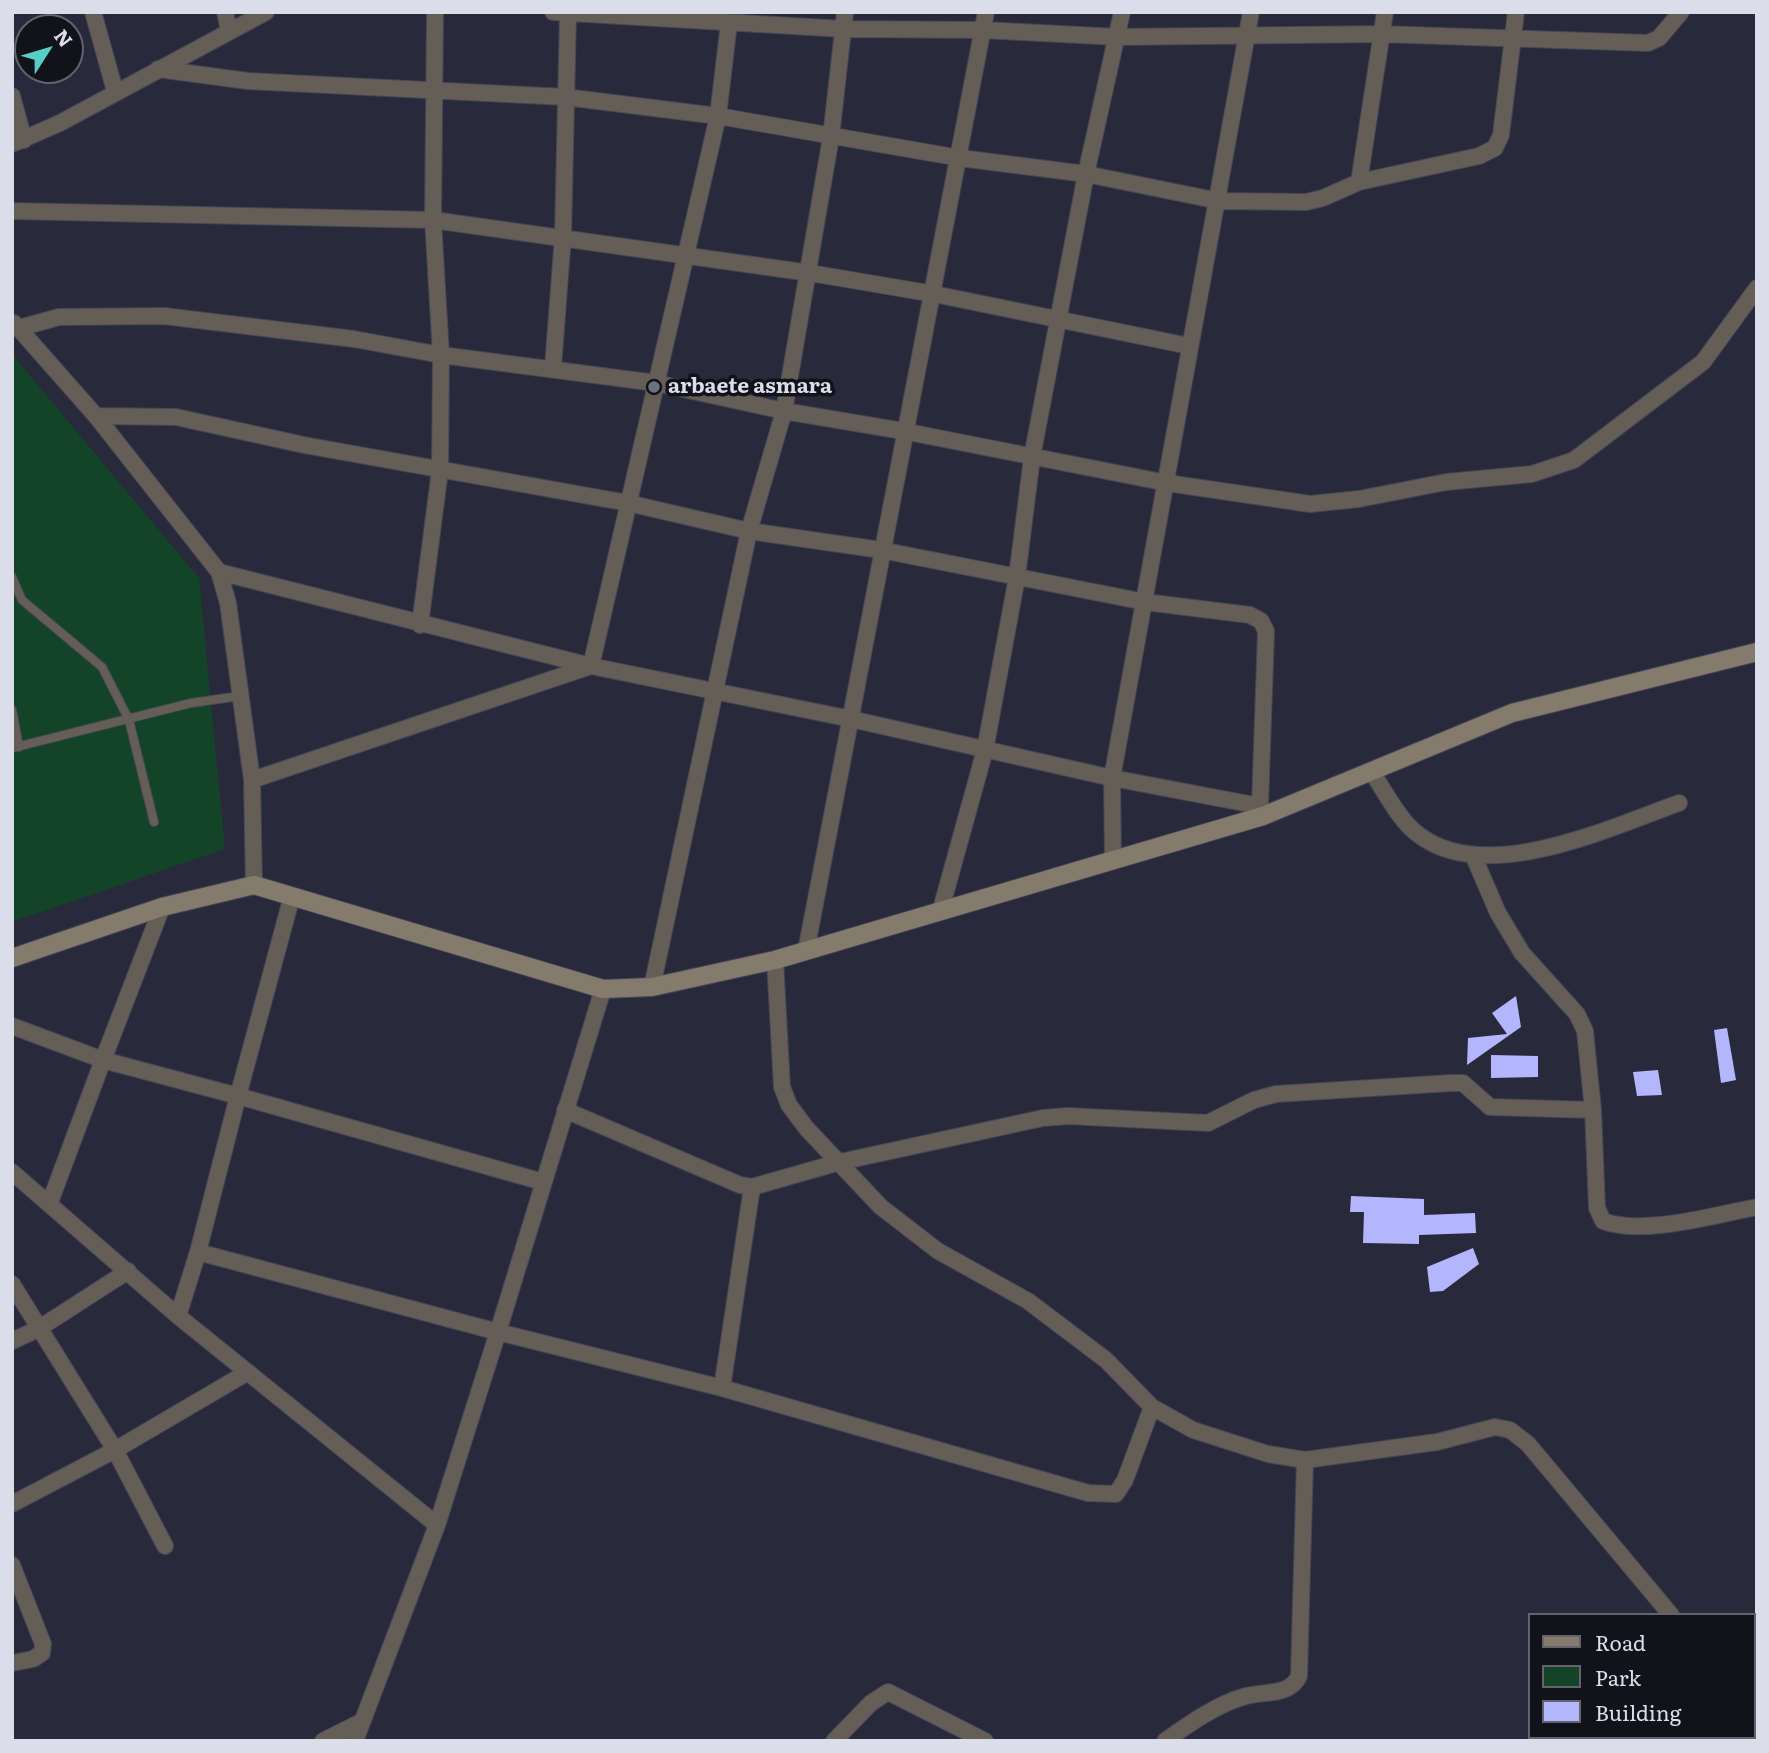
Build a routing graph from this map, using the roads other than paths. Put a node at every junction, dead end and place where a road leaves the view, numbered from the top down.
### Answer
1 (93, 12) edge
2 (225, 12) edge
3 (266, 12) edge
4 (435, 12) edge
5 (986, 12) edge
6 (1122, 12) edge
7 (1251, 12) edge
8 (1385, 12) edge
9 (1516, 12) edge
10 (1681, 12) edge
11 (561, 13) edge
12 (845, 20) edge
13 (729, 23) junction
14 (983, 30) junction
15 (229, 31) junction
16 (1381, 34) junction
17 (1118, 37) junction
18 (1247, 38) junction
19 (1513, 38) junction
20 (158, 69) junction
21 (436, 90) junction
22 (115, 91) junction
23 (12, 96) edge
24 (565, 97) junction
25 (718, 116) junction
26 (831, 137) junction
27 (18, 142) edge
28 (960, 158) junction
29 (1086, 174) junction
30 (1359, 182) junction
31 (1219, 201) junction
32 (12, 211) edge
33 (433, 220) junction
34 (563, 236) junction
35 (687, 256) junction
36 (810, 273) junction
37 (1757, 288) edge
38 (934, 294) junction
39 (1060, 322) junction
40 (15, 325) edge
41 (1189, 346) junction
42 (441, 355) junction
43 (554, 367) junction
44 (656, 383) junction
45 (784, 411) junction
46 (96, 416) junction
47 (904, 430) junction
48 (1032, 457) junction
49 (440, 470) junction
50 (1167, 483) junction
51 (628, 503) junction
52 (749, 530) junction
53 (881, 550) junction
54 (219, 572) junction
55 (12, 577) edge
56 (1017, 577) junction
57 (17, 601) edge
58 (1145, 603) junction
59 (420, 625) junction
60 (1757, 652) edge
61 (592, 666) junction
62 (713, 691) junction
63 (240, 696) junction
64 (12, 710) edge
65 (851, 719) junction
66 (129, 720) junction
67 (15, 747) edge
68 (985, 750) junction
69 (1371, 771) junction
70 (1112, 778) junction
71 (252, 780) junction
72 (1679, 803) dead end
73 (1261, 811) junction
74 (154, 822) dead end
75 (1473, 856) junction
76 (1113, 861) junction
77 (254, 885) junction
78 (292, 896) junction
79 (162, 907) junction
80 (941, 909) junction
81 (806, 951) junction
82 (12, 958) edge
83 (775, 960) junction
84 (652, 987) junction
85 (603, 989) junction
86 (12, 1027) edge
87 (103, 1060) junction
88 (238, 1096) junction
89 (565, 1110) junction
90 (1593, 1110) junction
91 (840, 1161) junction
92 (12, 1171) edge
93 (543, 1182) junction
94 (752, 1187) junction
95 (50, 1202) junction
96 (1757, 1208) edge
97 (198, 1252) junction
98 (128, 1271) junction
99 (12, 1284) edge
100 (178, 1315) junction
101 (38, 1329) junction
102 (498, 1332) junction
103 (12, 1341) edge
104 (248, 1372) junction
105 (722, 1388) junction
106 (1152, 1407) junction
107 (115, 1450) junction
108 (1306, 1460) junction
109 (12, 1504) edge
110 (437, 1525) junction
111 (165, 1546) dead end
112 (12, 1565) edge
113 (1669, 1613) edge
114 (12, 1663) edge
115 (363, 1721) junction
116 (323, 1741) edge
117 (355, 1741) edge
118 (834, 1741) edge
119 (985, 1741) edge
120 (1165, 1741) edge

1 - 22 street
2 - 15 street
3 - 15 street
4 - 21 street
5 - 14 street
6 - 17 street
7 - 18 street
8 - 16 street
9 - 19 street
10 - 19 street
11 - 13 street
11 - 24 street
12 - 13 street
12 - 14 street
12 - 26 street
13 - 25 street
14 - 17 street
14 - 28 street
15 - 20 street
16 - 18 street
16 - 19 street
16 - 30 street
17 - 18 street
17 - 29 street
18 - 31 street
19 - 30 street
20 - 21 street
20 - 22 street
21 - 24 street
21 - 33 street
22 - 27 street
23 - 27 street
24 - 25 street
24 - 34 street
25 - 26 street
25 - 35 street
26 - 28 street
26 - 36 street
28 - 29 street
28 - 38 street
29 - 31 street
29 - 39 street
30 - 31 street
31 - 41 street
32 - 33 street
33 - 34 street
33 - 42 street
34 - 35 street
34 - 43 street
35 - 36 street
35 - 44 street
36 - 38 street
36 - 45 street
37 - 50 street
38 - 39 street
38 - 47 street
39 - 41 street
39 - 48 street
40 - 42 street
40 - 46 street
41 - 50 street
42 - 43 street
42 - 49 street
43 - 44 street
44 - 45 street
44 - 51 street
45 - 47 street
45 - 52 street
46 - 49 street
46 - 54 street
47 - 48 street
47 - 53 street
48 - 50 street
48 - 56 street
49 - 51 street
49 - 59 street
50 - 58 street
51 - 52 street
51 - 61 street
52 - 53 street
52 - 62 street
53 - 56 street
53 - 65 street
54 - 59 street
54 - 63 street
55 - 57 lane
56 - 58 street
56 - 68 street
57 - 66 lane
58 - 70 street
58 - 73 street
59 - 61 street
60 - 69 street
61 - 62 street
61 - 71 street
62 - 65 street
62 - 84 street
63 - 66 lane
63 - 71 street
64 - 67 lane
65 - 68 street
65 - 81 street
66 - 67 lane
66 - 74 lane
68 - 70 street
68 - 80 street
69 - 73 street
69 - 75 street
70 - 73 street
70 - 76 street
71 - 77 street
72 - 75 street
73 - 76 street
75 - 90 street
76 - 80 street
77 - 78 street
77 - 79 street
78 - 85 street
78 - 88 street
79 - 82 street
79 - 87 street
80 - 81 street
81 - 83 street
83 - 84 street
83 - 91 street
84 - 85 street
85 - 89 street
86 - 87 street
87 - 88 street
87 - 95 street
88 - 93 street
88 - 97 street
89 - 93 street
89 - 94 street
90 - 91 street
90 - 96 street
91 - 94 street
91 - 106 street
92 - 95 street
93 - 102 street
94 - 105 street
95 - 98 street
97 - 100 street
97 - 102 street
98 - 100 street
98 - 101 street
99 - 101 street
100 - 104 street
101 - 103 street
101 - 107 street
102 - 105 street
102 - 110 street
104 - 107 street
104 - 110 street
105 - 106 street
106 - 108 street
107 - 109 street
107 - 111 street
108 - 113 street
108 - 120 street
110 - 115 street
112 - 114 street
115 - 116 street
115 - 117 street
118 - 119 street

